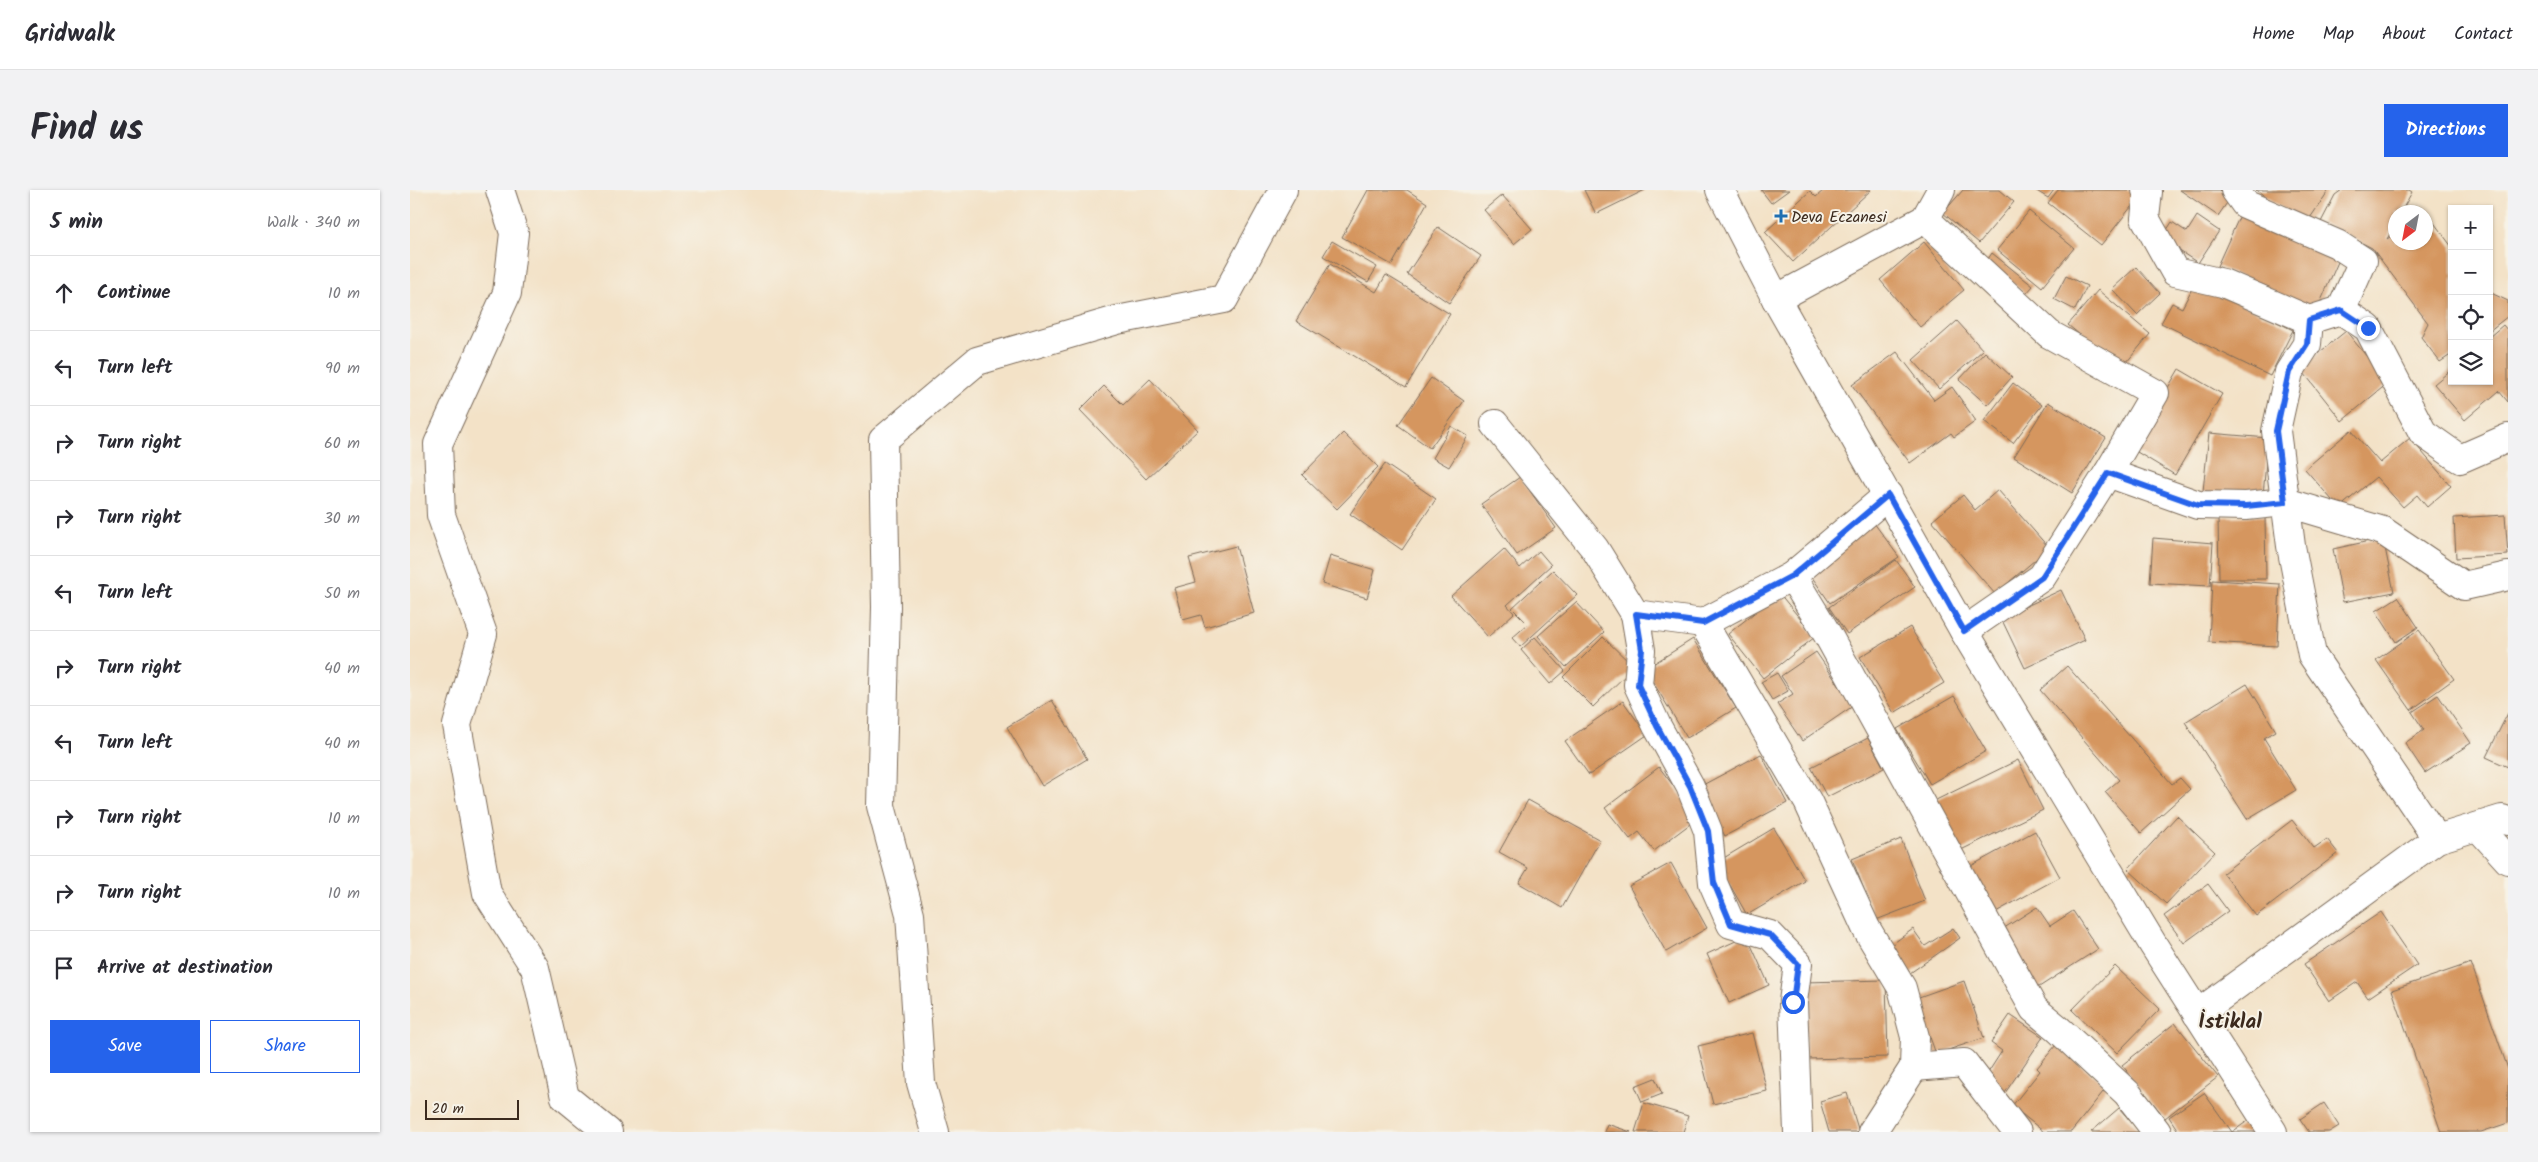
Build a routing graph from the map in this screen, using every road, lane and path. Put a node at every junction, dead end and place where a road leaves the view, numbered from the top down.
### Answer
1 (500, 190) edge
2 (1283, 190) edge
3 (1720, 190) edge
4 (1941, 190) edge
5 (2146, 190) edge
6 (2234, 190) edge
7 (1925, 219) junction
8 (1776, 299) junction
9 (2341, 310) junction
10 (2309, 320) junction
11 (1495, 424) dead end
12 (2508, 438) edge
13 (2108, 473) junction
14 (1888, 495) junction
15 (2285, 502) junction
16 (1792, 576) junction
17 (2508, 576) edge
18 (1636, 614) junction
19 (1703, 623) junction
20 (1964, 631) junction
21 (2508, 821) edge
22 (2478, 827) junction
23 (2437, 839) junction
24 (2508, 860) edge
25 (2197, 1014) junction
26 (1914, 1068) junction
27 (608, 1132) edge
28 (935, 1132) edge
29 (1798, 1132) edge
30 (1872, 1132) edge
31 (2017, 1132) edge
32 (2157, 1132) edge
33 (2274, 1132) edge

1 - 27 street
2 - 28 street
3 - 8 street
4 - 7 street
5 - 10 street
6 - 9 street
7 - 8 street
7 - 13 street
8 - 14 street
9 - 10 street
9 - 12 street
10 - 15 street
11 - 18 street
13 - 15 street
13 - 20 street
14 - 16 street
14 - 20 street
15 - 17 street
15 - 23 street
16 - 19 street
16 - 32 street
18 - 19 street
18 - 29 street
19 - 26 street
20 - 25 street
21 - 22 street
22 - 23 street
22 - 24 street
23 - 25 street
25 - 33 street
26 - 30 street
26 - 31 street

